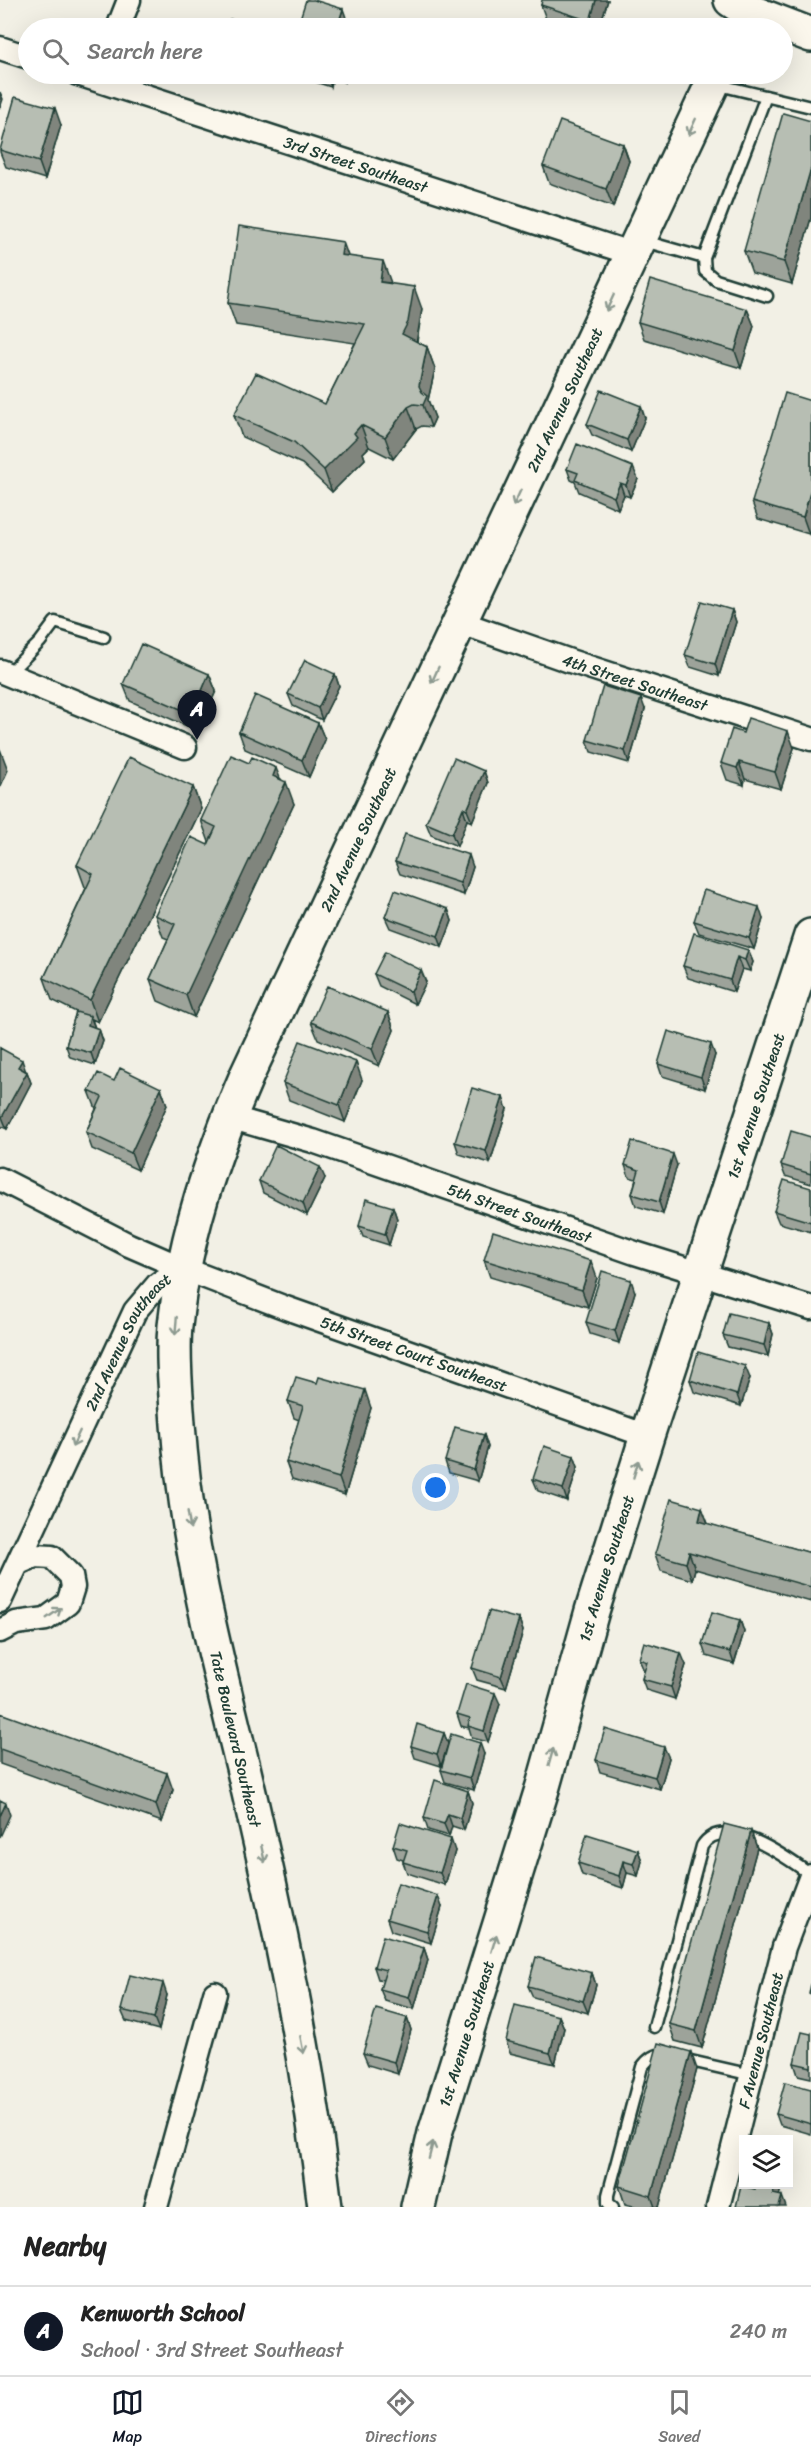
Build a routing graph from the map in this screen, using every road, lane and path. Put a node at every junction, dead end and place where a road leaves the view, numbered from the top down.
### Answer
1 (129, 0) edge
2 (741, 10) edge
3 (122, 18) edge
4 (763, 18) edge
5 (793, 29) edge
6 (811, 35) edge
7 (0, 48) edge
8 (18, 54) edge
9 (117, 84) edge
10 (713, 84) edge
11 (730, 84) edge
12 (766, 96) junction
13 (811, 107) edge
14 (637, 247) junction
15 (704, 258) junction
16 (767, 296) dead end
17 (459, 622) junction
18 (104, 637) dead end
19 (4, 672) edge
20 (811, 739) edge
21 (185, 747) dead end
22 (811, 936) edge
23 (229, 1117) junction
24 (0, 1179) edge
25 (182, 1268) junction
26 (700, 1273) junction
27 (811, 1308) edge
28 (647, 1436) junction
29 (19, 1563) junction
30 (0, 1601) edge
31 (0, 1631) edge
32 (811, 1876) edge
33 (214, 1993) dead end
34 (654, 2027) dead end
35 (752, 2076) junction
36 (156, 2207) edge
37 (325, 2207) edge
38 (418, 2207) edge
39 (613, 2207) edge
40 (718, 2207) edge

1 - 3 street
2 - 4 main road
5 - 6 main road
7 - 8 street
9 - 14 street, 3rd Street Southeast
10 -> 14 main road, 2nd Avenue Southeast
11 - 12 lane
12 - 13 lane
12 - 15 lane
14 - 15 lane
14 -> 17 main road, 2nd Avenue Southeast
15 - 16 lane
17 - 20 street, 4th Street Southeast
17 -> 23 main road, 2nd Avenue Southeast
18 - 19 lane
19 - 21 street
22 - 26 main road, 1st Avenue Southeast
23 - 25 main road, 2nd Avenue Southeast
23 - 26 street, 5th Street Southeast
24 - 25 street
25 - 28 street, 5th Street Court Southeast
25 -> 29 street, 2nd Avenue Southeast
25 -> 37 main road, Tate Boulevard Southeast
26 - 27 street, 5th Street Southeast
26 - 28 main road, 1st Avenue Southeast
38 -> 28 main road, 1st Avenue Southeast
29 - 30 street, 2nd Avenue Southeast
31 -> 29 street
32 - 34 lane
32 - 35 street, F Avenue Southeast
33 - 36 street
35 - 39 lane
35 - 40 street, F Avenue Southeast

